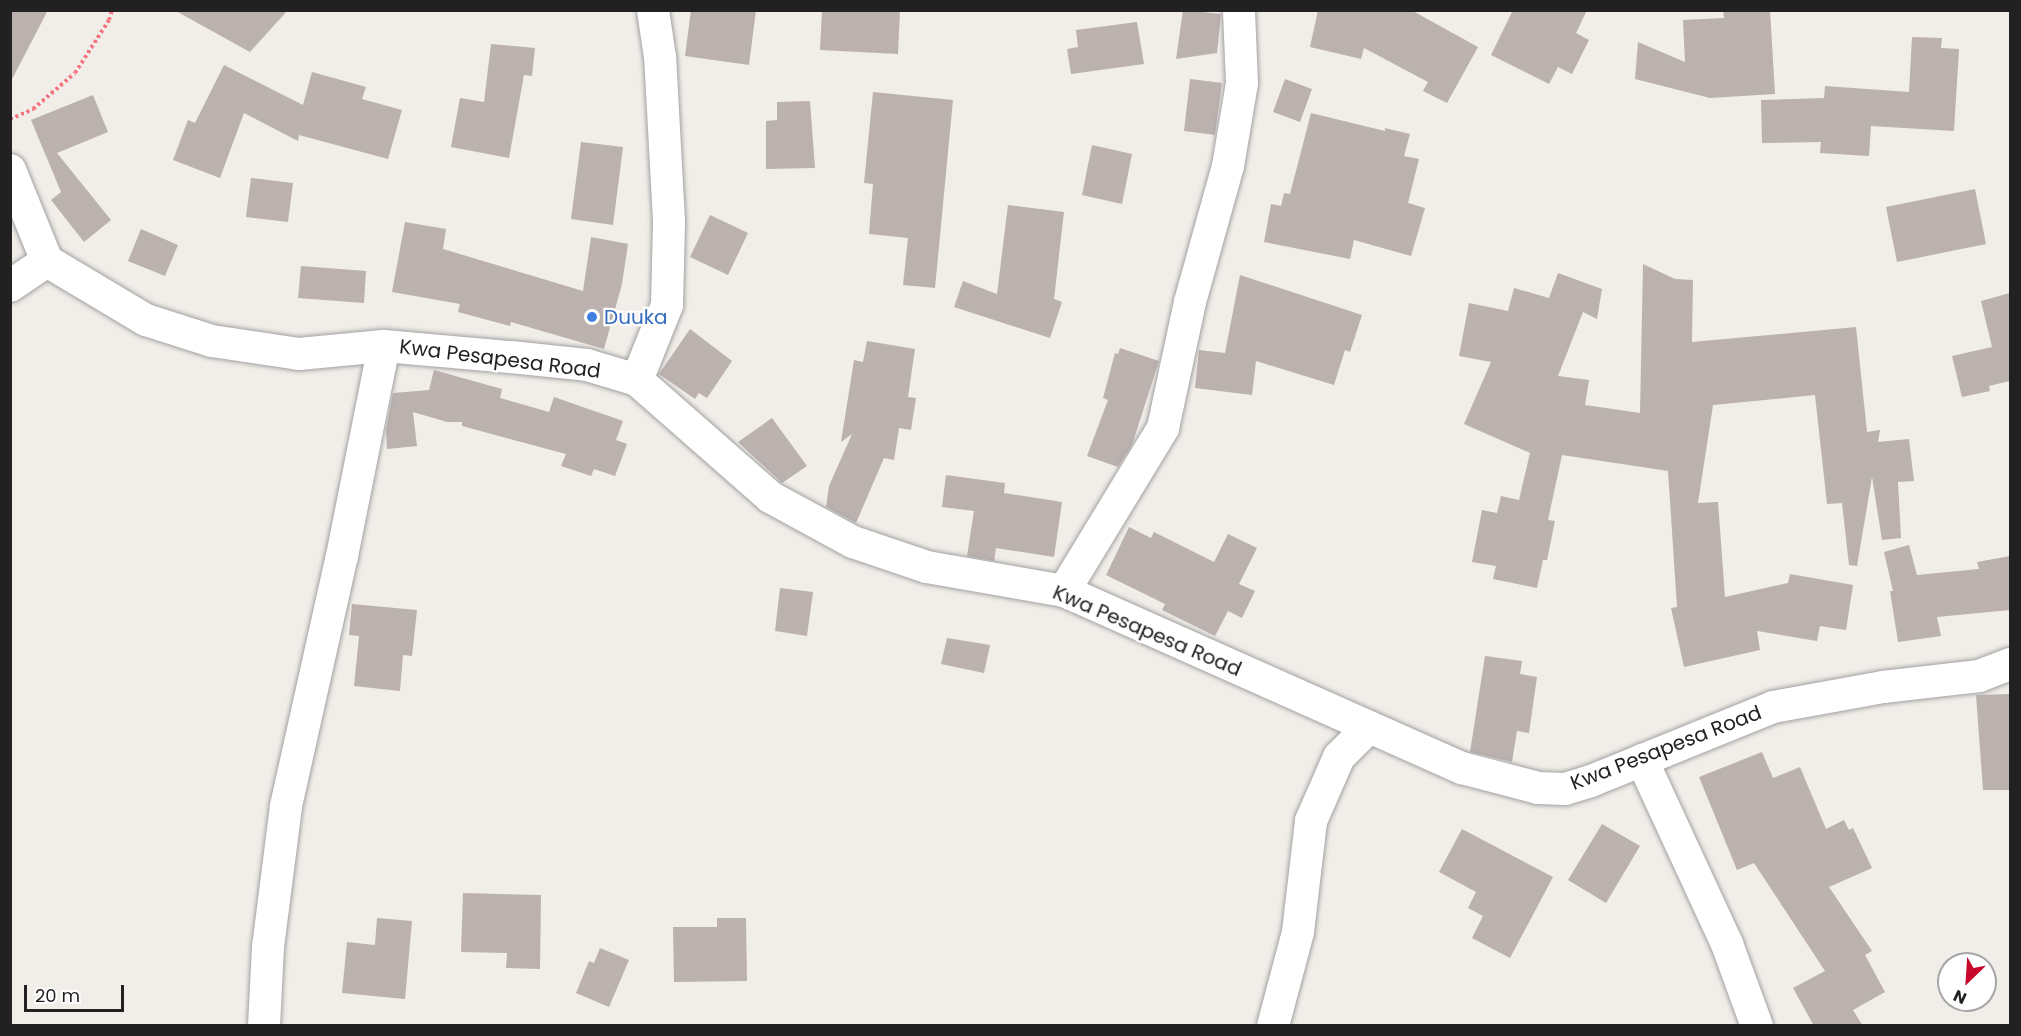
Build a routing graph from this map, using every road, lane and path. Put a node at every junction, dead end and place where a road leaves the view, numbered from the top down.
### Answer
1 (112, 10) edge
2 (653, 10) edge
3 (1239, 10) edge
4 (10, 119) edge
5 (10, 170) edge
6 (47, 261) junction
7 (10, 286) edge
8 (384, 346) junction
9 (637, 380) junction
10 (1064, 591) junction
11 (2010, 664) edge
12 (1368, 728) junction
13 (1642, 760) junction
14 (264, 1026) edge
15 (1273, 1026) edge
16 (1757, 1026) edge

1 - 4 path
2 - 9 street
3 - 10 street
5 - 6 street
6 - 7 street
6 - 8 street, Kwa Pesapesa Road
8 - 9 street, Kwa Pesapesa Road
8 - 14 street
9 - 10 street, Kwa Pesapesa Road
10 - 12 street, Kwa Pesapesa Road
11 - 13 street, Kwa Pesapesa Road
12 - 13 street, Kwa Pesapesa Road
12 - 15 street
13 - 16 street

